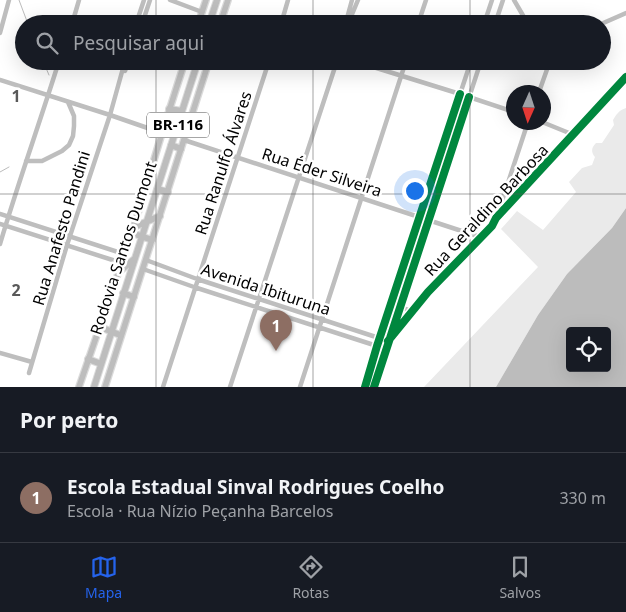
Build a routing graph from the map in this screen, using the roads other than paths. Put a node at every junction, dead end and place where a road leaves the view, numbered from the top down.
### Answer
1 (9, 0) edge
2 (79, 0) edge
3 (150, 0) edge
4 (170, 0) edge
5 (206, 0) edge
6 (217, 0) edge
7 (228, 0) edge
8 (288, 0) edge
9 (352, 0) edge
10 (358, 0) edge
11 (426, 0) edge
12 (492, 0) edge
13 (503, 0) edge
14 (514, 0) edge
15 (142, 1) edge
16 (202, 12) junction
17 (626, 13) edge
18 (75, 15) edge
19 (138, 15) edge
20 (145, 15) edge
21 (201, 15) edge
22 (212, 15) edge
23 (224, 15) edge
24 (284, 15) edge
25 (349, 15) edge
26 (351, 15) edge
27 (421, 15) edge
28 (487, 15) edge
29 (498, 15) edge
30 (523, 15) edge
31 (611, 19) edge
32 (0, 33) edge
33 (57, 70) edge
34 (122, 70) edge
35 (125, 70) edge
36 (182, 70) edge
37 (195, 70) edge
38 (206, 70) edge
39 (266, 70) edge
40 (333, 70) edge
41 (382, 70) edge
42 (403, 70) edge
43 (468, 70) edge
44 (479, 70) edge
45 (547, 70) edge
46 (401, 76) junction
47 (626, 77) edge
48 (0, 80) edge
49 (541, 85) edge
50 (116, 91) junction
51 (460, 94) junction
52 (49, 96) junction
53 (469, 97) junction
54 (68, 102) junction
55 (169, 109) junction
56 (506, 109) edge
57 (182, 111) junction
58 (110, 114) junction
59 (551, 126) edge
60 (525, 130) edge
61 (162, 133) junction
62 (574, 135) junction
63 (184, 140) junction
64 (171, 145) junction
65 (181, 149) junction
66 (239, 158) junction
67 (26, 161) junction
68 (299, 177) junction
69 (157, 188) junction
70 (168, 192) junction
71 (361, 198) junction
72 (0, 214) edge
73 (160, 216) junction
74 (9, 217) junction
75 (419, 218) junction
76 (496, 218) junction
77 (429, 221) junction
78 (146, 223) junction
79 (3, 225) edge
80 (133, 230) junction
81 (70, 236) junction
82 (142, 236) junction
83 (480, 237) junction
84 (152, 240) junction
85 (0, 244) edge
86 (67, 245) junction
87 (124, 254) junction
88 (134, 259) junction
89 (146, 260) junction
90 (122, 263) junction
91 (143, 269) junction
92 (119, 272) junction
93 (197, 279) junction
94 (194, 288) junction
95 (123, 293) junction
96 (134, 296) junction
97 (260, 300) junction
98 (401, 304) junction
99 (258, 308) junction
100 (413, 311) junction
101 (321, 321) junction
102 (100, 327) junction
103 (319, 327) junction
104 (111, 331) junction
105 (120, 335) junction
106 (380, 338) junction
107 (388, 341) junction
108 (377, 346) junction
109 (0, 353) edge
110 (88, 359) junction
111 (32, 362) junction
112 (100, 364) junction
113 (29, 373) dead end
114 (79, 387) edge
115 (94, 387) edge
116 (105, 387) edge
117 (163, 387) edge
118 (230, 387) edge
119 (300, 387) edge
120 (365, 387) edge
121 (374, 387) edge

1 - 32 street
2 - 18 street
3 - 20 street
4 - 16 street
5 - 16 main road
6 - 22 highway
7 - 23 main road
8 - 24 street
9 - 25 street
10 - 26 street
11 - 27 street
12 - 28 street
13 - 29 street
14 - 30 street
15 - 19 street
16 - 21 main road
17 - 31 street
33 - 52 street
34 - 50 street, Rua Anafesto Pandini
35 - 50 street, Rua Anafesto Pandini
36 - 55 main road
37 - 57 highway, Rodovia Santos Dumont / BR-116
38 - 63 main road
39 - 66 street, Rua Ranulfo Álvares
40 - 68 street
41 - 46 street
42 - 46 street
43 - 51 street
44 - 53 street
45 - 49 street
46 - 51 street
46 - 71 street
47 - 62 street, Rua Geraldino Barbosa
48 - 52 street
50 - 58 street, Rua Anafesto Pandini
51 - 53 street
51 - 75 street
52 - 54 street
52 - 67 street
53 - 56 street
53 - 77 street
54 - 58 street
54 - 67 street
55 - 57 highway
55 - 61 main road
57 - 64 highway, Rodovia Santos Dumont / BR-116
58 - 61 street
58 - 81 street, Rua Anafesto Pandini
59 - 62 street
60 - 76 street
61 - 80 main road
62 - 76 street, Rua Geraldino Barbosa
63 - 65 main road
63 - 66 street, Rua Éder Silveira
64 - 65 highway
64 - 69 highway, Rodovia Santos Dumont / BR-116
65 - 70 main road
66 - 68 street, Rua Éder Silveira
66 - 93 street, Rua Ranulfo Álvares
67 - 74 street
68 - 71 street, Rua Éder Silveira
68 - 97 street
69 - 70 highway
69 - 78 highway, Rodovia Santos Dumont / BR-116
70 - 73 main road
71 - 75 street, Rua Éder Silveira
71 - 101 street
72 - 74 street
73 - 78 highway
73 - 84 main road
74 - 79 street
74 - 81 street
75 - 77 street, Rua Éder Silveira
75 - 106 street
76 - 83 street, Rua Geraldino Barbosa
77 - 83 street, Rua Éder Silveira
77 - 98 street
78 - 80 highway
78 - 82 highway, Rodovia Santos Dumont / BR-116
79 - 85 street
79 - 86 street
80 - 82 highway
80 - 87 main road
81 - 86 street, Rua Anafesto Pandini
81 - 87 street
82 - 84 highway
82 - 88 highway, Rodovia Santos Dumont / BR-116
83 - 100 street, Rua Geraldino Barbosa
84 - 89 main road
86 - 90 street
86 - 111 street, Rua Anafesto Pandini
87 - 90 main road
88 - 92 highway
88 - 95 highway, Rodovia Santos Dumont / BR-116
89 - 91 main road
89 - 93 street, Avenida Ibituruna
90 - 92 main road
91 - 94 street, Avenida Ibituruna
91 - 96 main road
92 - 102 main road
93 - 94 street, Rua Ranulfo Álvares
93 - 97 street, Avenida Ibituruna
94 - 99 street, Avenida Ibituruna
94 - 117 street, Rua Ranulfo Álvares
95 - 96 highway
95 - 104 highway, Rodovia Santos Dumont / BR-116
96 - 105 main road
97 - 99 street
97 - 101 street, Avenida Ibituruna
98 - 100 street
98 - 107 street
99 - 103 street, Avenida Ibituruna
99 - 118 street
100 - 107 street, Rua Geraldino Barbosa
101 - 103 street
101 - 106 street, Avenida Ibituruna
102 - 104 highway
102 - 110 main road
103 - 108 street, Avenida Ibituruna
103 - 119 street
104 - 105 highway
104 - 112 highway, Rodovia Santos Dumont / BR-116
105 - 116 main road
106 - 108 street
107 - 121 street
108 - 120 street
109 - 111 street
110 - 112 highway
110 - 114 main road
111 - 113 street, Rua Anafesto Pandini
112 - 115 highway, Rodovia Santos Dumont / BR-116

